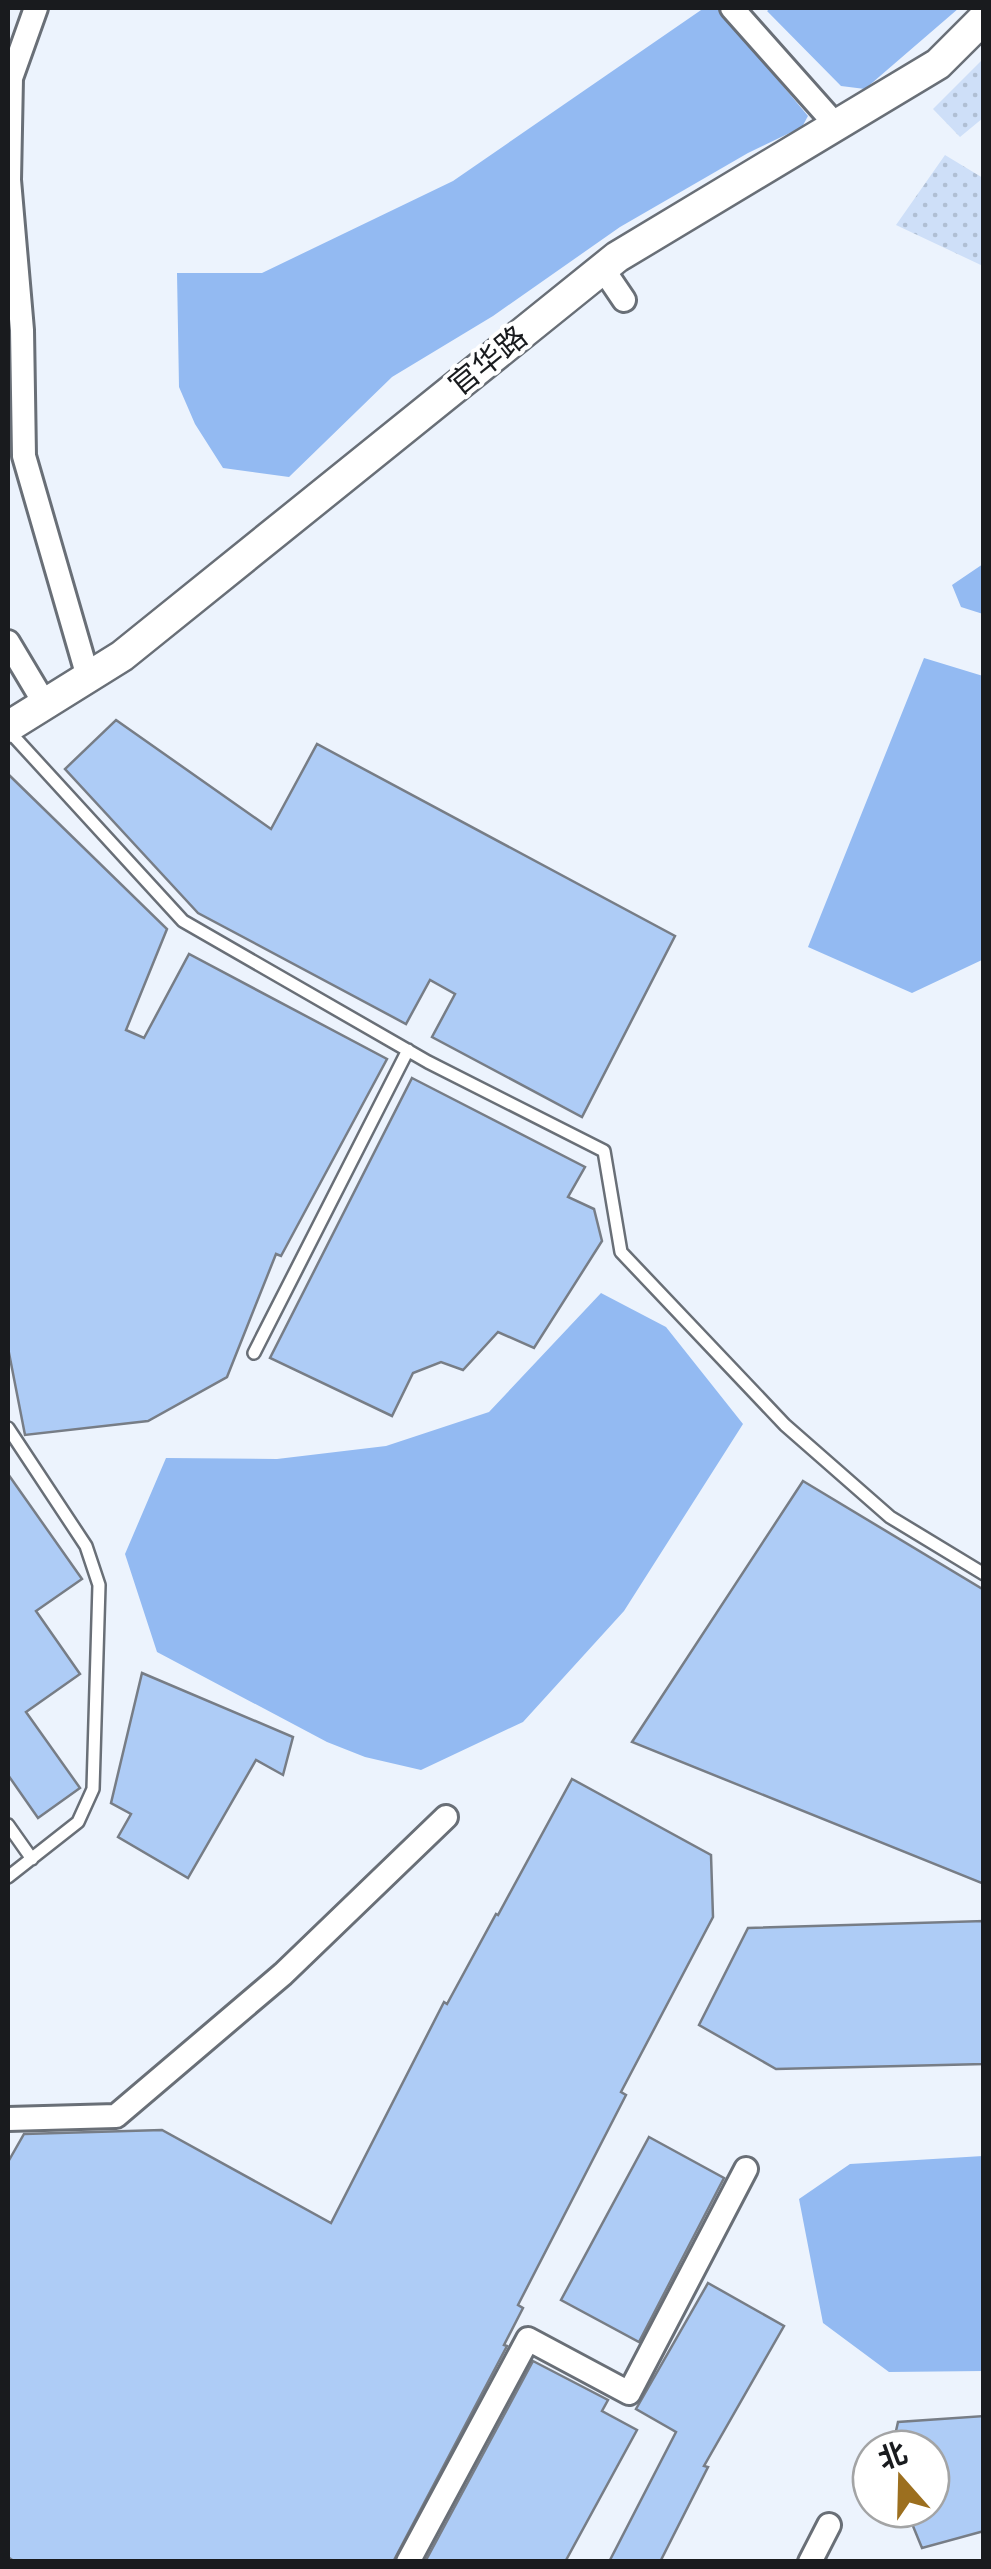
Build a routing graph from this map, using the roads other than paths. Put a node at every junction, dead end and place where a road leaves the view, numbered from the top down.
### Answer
1 (36, 8) edge
2 (732, 8) edge
3 (984, 18) edge
4 (836, 125) junction
5 (602, 269) junction
6 (624, 300) dead end
7 (8, 642) edge
8 (88, 677) junction
9 (45, 704) junction
10 (8, 728) edge
11 (408, 1050) junction
12 (254, 1353) dead end
13 (8, 1428) edge
14 (984, 1574) edge
15 (446, 1817) dead end
16 (8, 1825) edge
17 (32, 1858) junction
18 (8, 1878) edge
19 (8, 2119) edge
20 (746, 2169) dead end
21 (830, 2525) dead end
22 (408, 2562) edge
23 (810, 2562) edge

1 - 8 street
2 - 4 street
3 - 4 main road, 官华路
4 - 5 main road, 官华路
5 - 6 street
5 - 8 main road, 官华路
7 - 9 street
8 - 9 main road, 官华路
9 - 10 main road, 官华路
10 - 11 lane
11 - 12 lane
11 - 14 lane
13 - 17 lane
15 - 19 street
16 - 17 lane
17 - 18 lane
20 - 22 street
21 - 23 street

